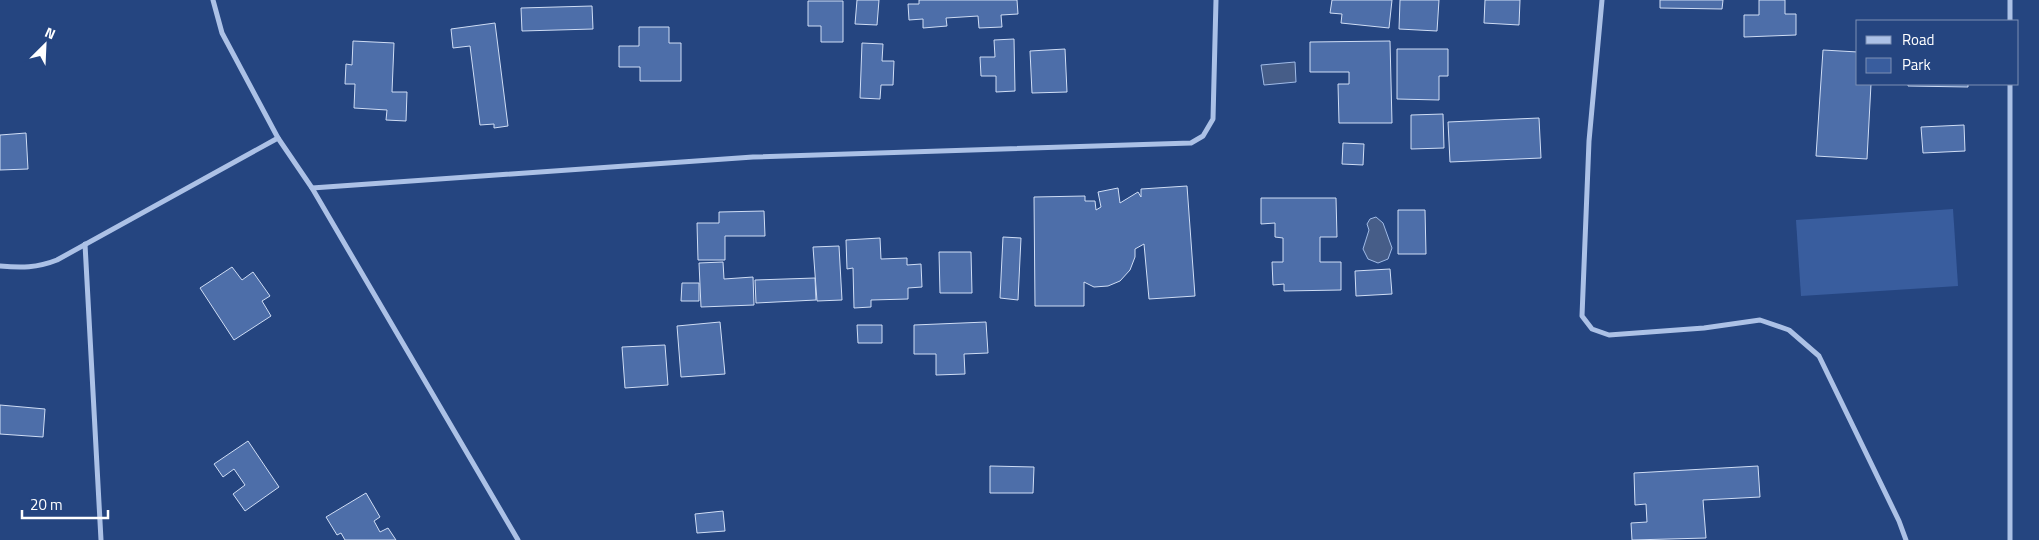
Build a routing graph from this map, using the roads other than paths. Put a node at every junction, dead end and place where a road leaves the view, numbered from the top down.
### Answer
1 (213, 0) edge
2 (1216, 0) edge
3 (1602, 0) edge
4 (2010, 0) edge
5 (2010, 20) edge
6 (2010, 85) edge
7 (278, 138) junction
8 (312, 188) junction
9 (85, 244) junction
10 (0, 266) edge
11 (101, 540) edge
12 (518, 540) edge
13 (1906, 540) edge
14 (2010, 540) edge

1 - 7 street
2 - 8 street
3 - 13 street
4 - 5 street
6 - 14 street
7 - 8 street
7 - 9 street
8 - 12 street
9 - 10 street
9 - 11 street

